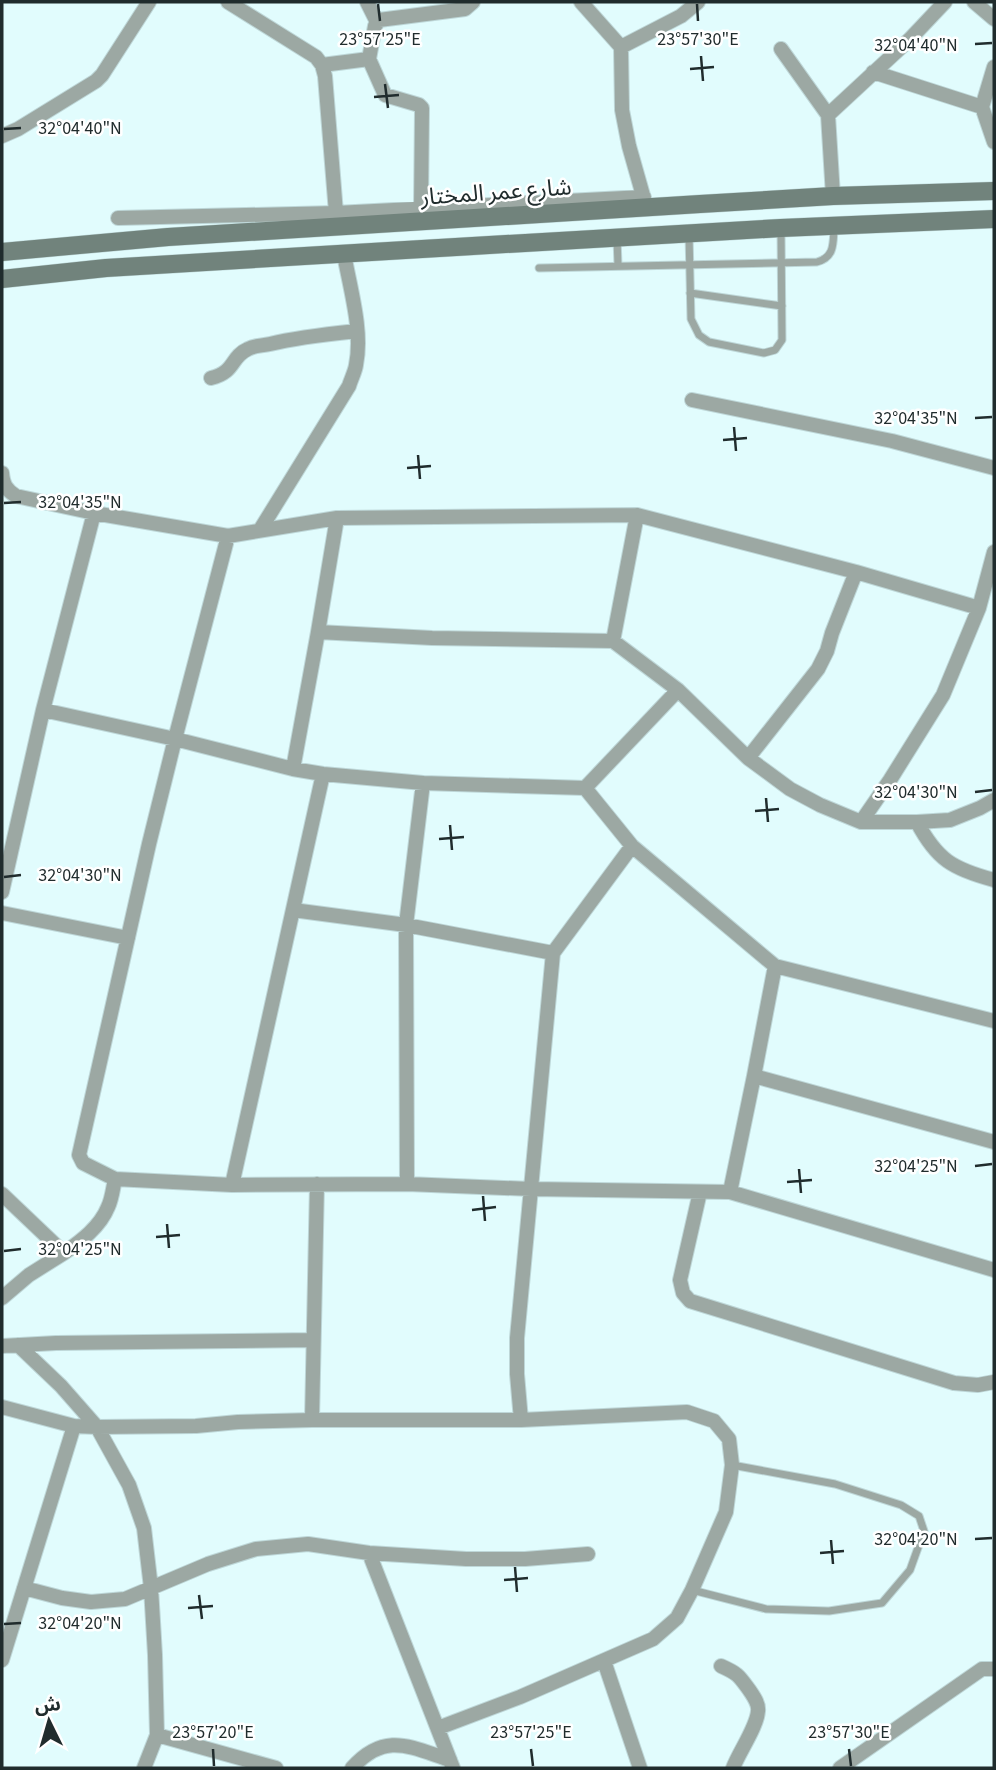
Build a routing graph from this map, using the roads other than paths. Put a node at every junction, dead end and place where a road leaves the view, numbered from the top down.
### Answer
1 (149, 2) edge
2 (231, 2) edge
3 (367, 2) edge
4 (473, 2) edge
5 (581, 2) edge
6 (698, 2) edge
7 (945, 2) edge
8 (974, 2) edge
9 (994, 19) edge
10 (377, 22) junction
11 (621, 47) junction
12 (781, 49) dead end
13 (369, 59) junction
14 (322, 65) junction
15 (994, 67) edge
16 (873, 72) junction
17 (982, 107) junction
18 (828, 115) junction
19 (2, 136) edge
20 (994, 142) edge
21 (994, 191) edge
22 (833, 196) junction
23 (645, 202) junction
24 (336, 213) junction
25 (420, 215) junction
26 (118, 218) dead end
27 (994, 219) edge
28 (834, 226) junction
29 (781, 228) junction
30 (689, 233) junction
31 (617, 237) junction
32 (422, 249) junction
33 (2, 253) edge
34 (344, 254) junction
35 (782, 264) junction
36 (618, 265) junction
37 (690, 265) junction
38 (539, 268) dead end
39 (2, 279) edge
40 (690, 293) junction
41 (782, 306) junction
42 (357, 331) junction
43 (211, 378) dead end
44 (692, 400) dead end
45 (994, 468) edge
46 (2, 473) edge
47 (94, 513) junction
48 (637, 515) junction
49 (337, 517) junction
50 (260, 530) junction
51 (228, 537) junction
52 (994, 552) edge
53 (856, 572) junction
54 (979, 608) junction
55 (318, 632) junction
56 (613, 640) junction
57 (678, 690) junction
58 (43, 710) junction
59 (175, 739) junction
60 (748, 758) junction
61 (292, 769) junction
62 (323, 774) junction
63 (423, 783) junction
64 (585, 788) junction
65 (994, 800) edge
66 (861, 822) junction
67 (917, 822) junction
68 (632, 846) junction
69 (994, 880) edge
70 (2, 892) edge
71 (293, 910) junction
72 (2, 913) edge
73 (406, 925) junction
74 (128, 938) junction
75 (553, 953) junction
76 (775, 966) junction
77 (994, 1021) edge
78 (754, 1076) junction
79 (994, 1142) edge
80 (115, 1179) junction
81 (317, 1184) junction
82 (407, 1184) junction
83 (232, 1185) junction
84 (531, 1189) junction
85 (700, 1192) junction
86 (730, 1192) junction
87 (2, 1194) edge
88 (64, 1253) junction
89 (994, 1270) edge
90 (2, 1297) edge
91 (313, 1340) junction
92 (18, 1345) junction
93 (2, 1346) edge
94 (994, 1381) edge
95 (2, 1407) edge
96 (312, 1420) junction
97 (521, 1420) junction
98 (74, 1426) junction
99 (97, 1427) junction
100 (732, 1465) junction
101 (369, 1553) junction
102 (588, 1554) dead end
103 (24, 1588) junction
104 (151, 1588) junction
105 (692, 1590) junction
106 (2, 1660) edge
107 (604, 1661) junction
108 (721, 1666) dead end
109 (994, 1669) edge
110 (438, 1728) junction
111 (157, 1735) junction
112 (452, 1764) edge
113 (144, 1768) edge
114 (276, 1768) edge
115 (352, 1768) edge
116 (640, 1768) edge
117 (733, 1768) edge
118 (840, 1768) edge

1 - 19 street
2 - 14 street
3 - 10 street
4 - 10 street
5 - 11 street
6 - 11 street
7 - 16 street
8 - 9 street
10 - 13 street
11 - 23 street
12 - 18 street
13 - 14 street
13 - 25 street
14 - 24 street
15 - 17 street
16 - 17 street
16 - 18 street
17 - 20 street
18 - 22 street
21 - 22 street, شارع عمر المختار
22 - 23 street, شارع عمر المختار
23 - 25 street, شارع عمر المختار
24 - 25 street
24 - 26 street
25 - 32 street
25 - 33 street, شارع عمر المختار
27 - 28 street
28 - 29 street
28 - 35 lane
29 - 30 street
29 - 35 lane
30 - 31 street
30 - 37 lane
31 - 32 street
31 - 36 lane
32 - 34 street
34 - 39 street
34 - 42 street
35 - 37 lane
35 - 41 lane
36 - 37 lane
36 - 38 lane
37 - 40 lane
40 - 41 lane
40 - 41 lane
42 - 43 street
42 - 50 street
44 - 45 street
46 - 47 street
47 - 51 street
47 - 58 street
48 - 49 street
48 - 53 street
48 - 56 street
49 - 50 street
49 - 55 street
50 - 51 street
51 - 59 street
52 - 54 street
53 - 54 street
53 - 60 street
54 - 66 street
55 - 56 street
55 - 61 street
56 - 57 street
57 - 60 street
57 - 64 street
58 - 59 street
58 - 70 street
59 - 61 street
59 - 74 street
60 - 66 street
61 - 62 street
62 - 63 street
62 - 71 street
63 - 64 street
63 - 73 street
64 - 68 street
65 - 67 street
66 - 67 street
67 - 69 street
68 - 75 street
68 - 76 street
71 - 73 street
71 - 83 street
72 - 74 street
73 - 75 street
73 - 82 street
74 - 80 street
75 - 84 street
76 - 77 street
76 - 78 street
78 - 79 street
78 - 86 street
80 - 83 street
80 - 88 street
81 - 82 street
81 - 83 street
81 - 91 street
82 - 84 street
84 - 85 street
84 - 97 street
85 - 86 street
85 - 94 street
86 - 89 street
87 - 88 street
88 - 90 street
91 - 92 street
91 - 96 street
92 - 93 street
92 - 99 street
95 - 98 street
96 - 97 street
96 - 99 street
97 - 100 street
98 - 99 street
98 - 103 street
99 - 104 street
100 - 105 street
100 - 105 lane
101 - 102 street
101 - 104 street
101 - 110 street
103 - 104 street
103 - 106 street
104 - 111 street
105 - 107 street
107 - 110 street
107 - 116 street
108 - 117 street
109 - 118 street
110 - 112 street
111 - 113 street
111 - 114 street
112 - 115 street

